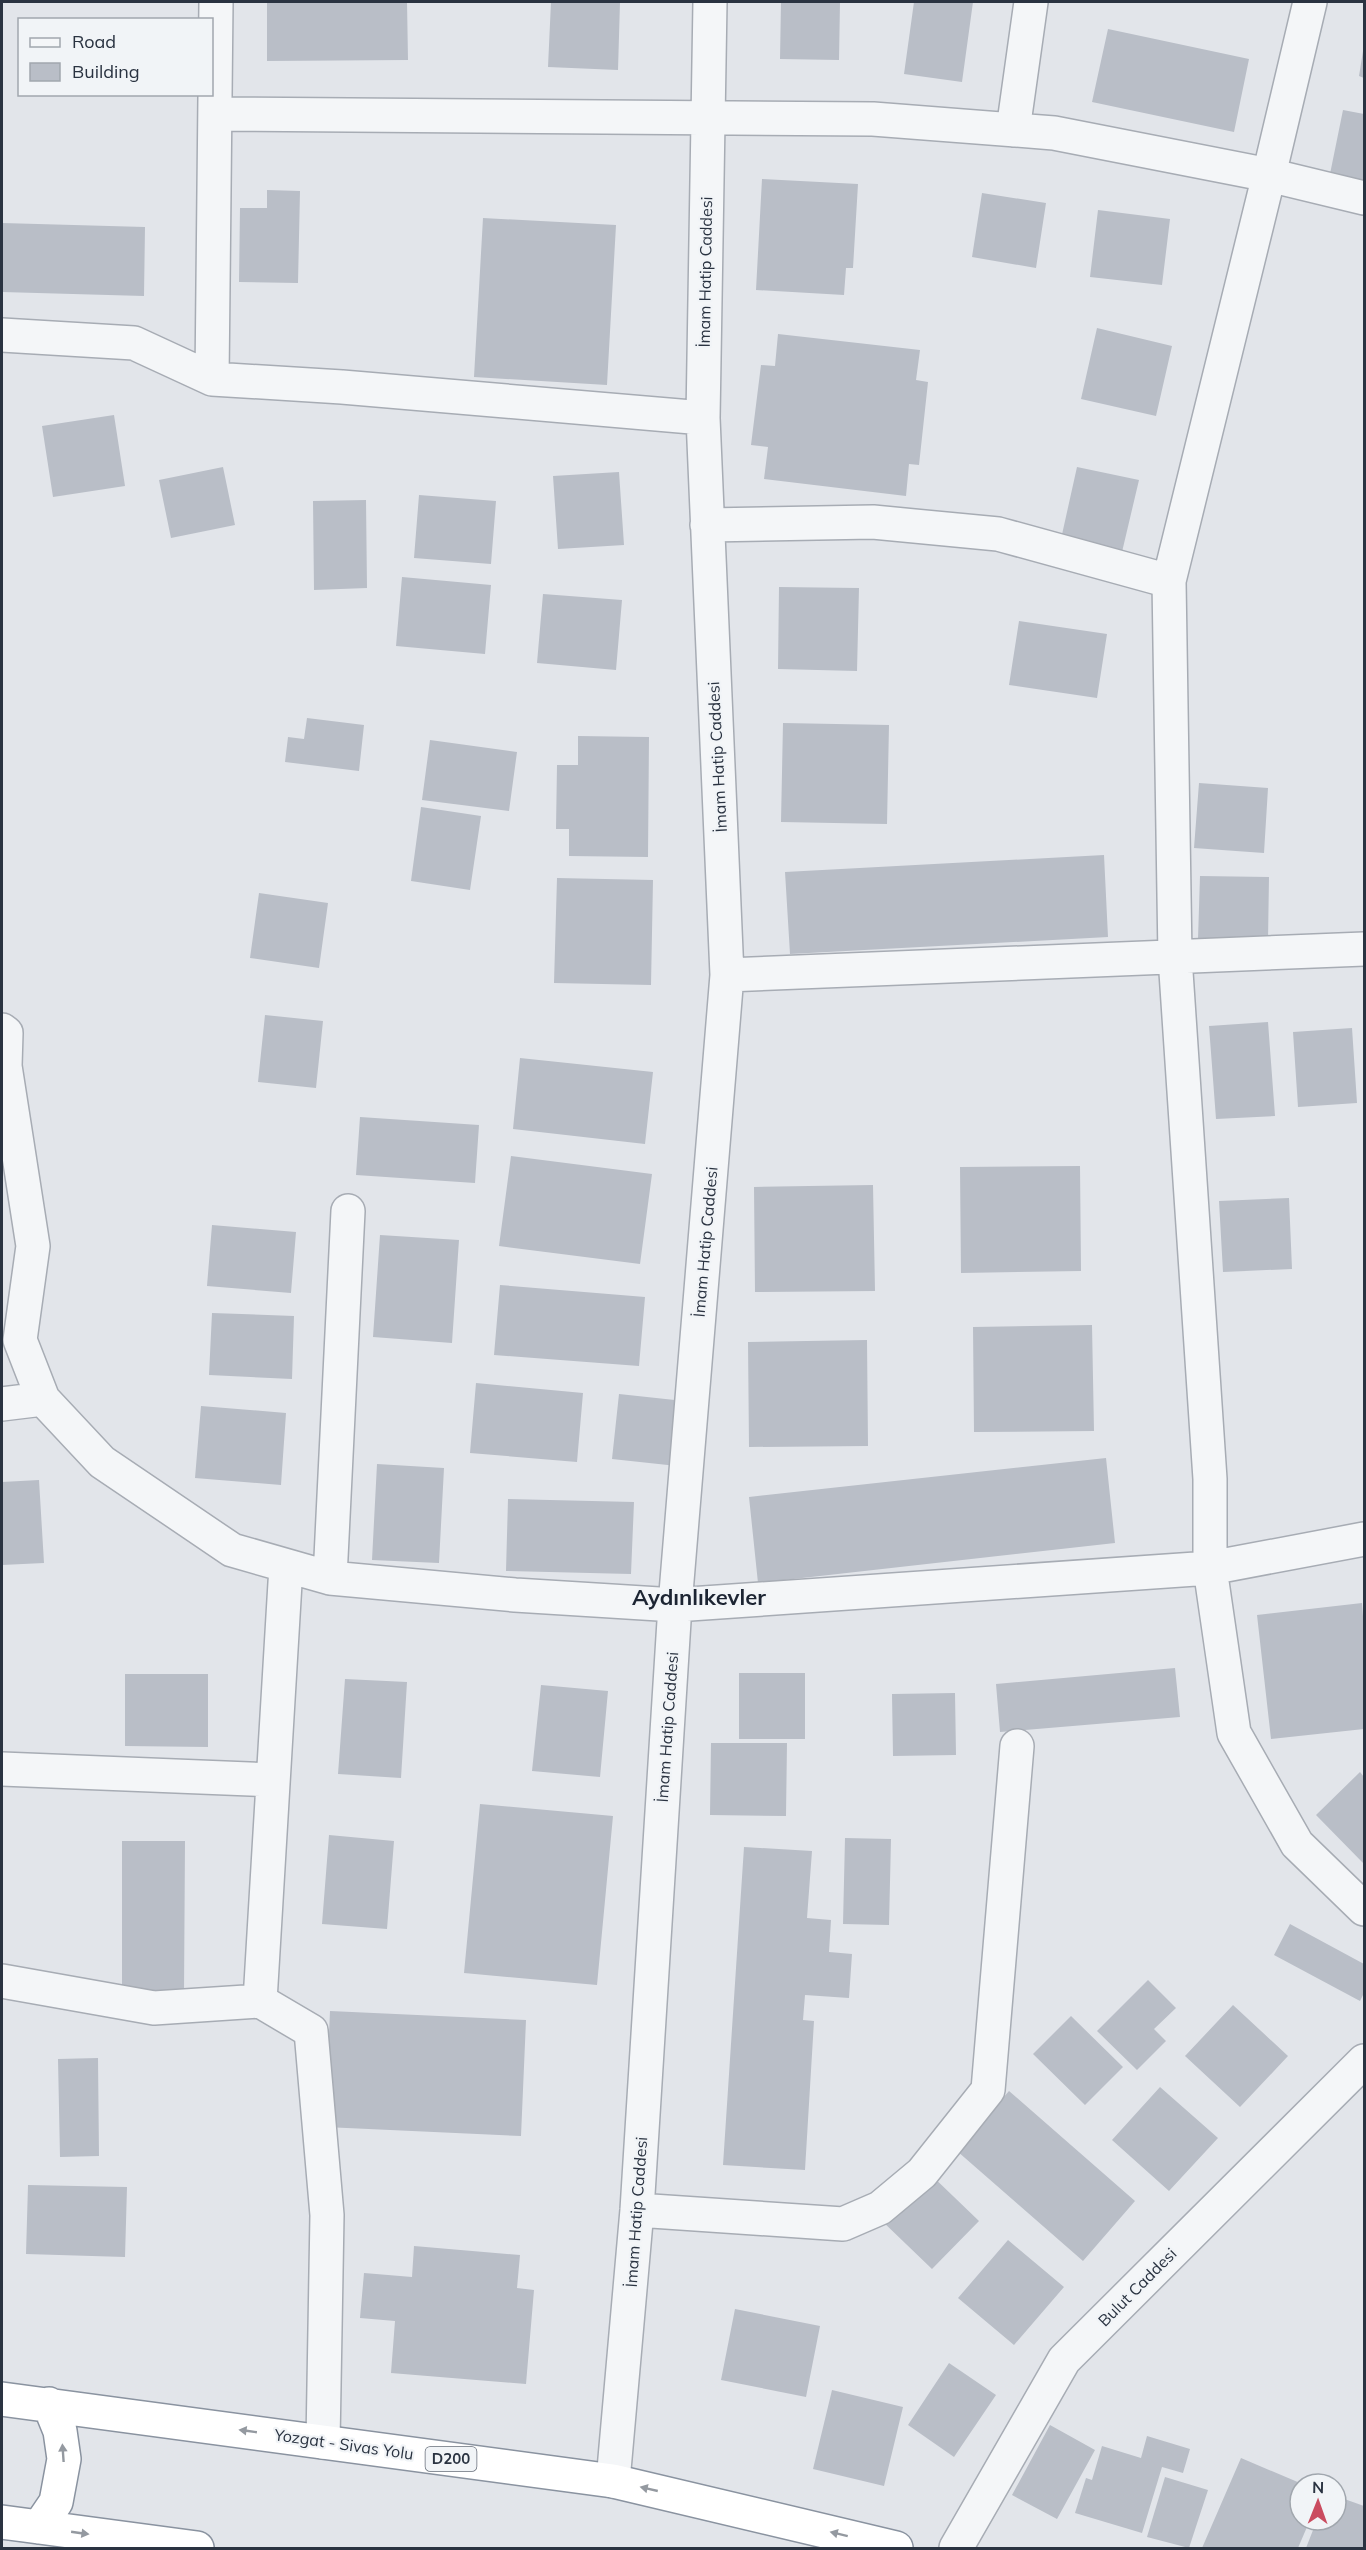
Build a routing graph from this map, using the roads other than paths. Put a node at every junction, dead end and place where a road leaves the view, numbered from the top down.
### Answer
1 (216, 2) edge
2 (710, 2) edge
3 (1031, 2) edge
4 (1310, 2) edge
5 (215, 114) junction
6 (708, 116) junction
7 (1013, 130) junction
8 (1269, 175) junction
9 (1365, 198) edge
10 (2, 335) edge
11 (212, 379) junction
12 (703, 418) junction
13 (707, 525) junction
14 (1169, 581) junction
15 (1365, 949) edge
16 (1175, 957) junction
17 (727, 975) junction
18 (2, 1030) edge
19 (348, 1211) dead end
20 (43, 1400) junction
21 (2, 1404) edge
22 (1365, 1539) edge
23 (286, 1566) junction
24 (1210, 1568) junction
25 (330, 1578) junction
26 (675, 1605) junction
27 (1017, 1746) dead end
28 (2, 1769) edge
29 (273, 1780) junction
30 (1365, 1909) edge
31 (2, 1982) edge
32 (260, 2001) junction
33 (1359, 2075) edge
34 (637, 2210) junction
35 (2, 2399) edge
36 (49, 2404) junction
37 (323, 2442) junction
38 (613, 2481) junction
39 (2, 2522) edge
40 (39, 2527) junction
41 (197, 2548) edge
42 (896, 2548) edge
43 (956, 2548) edge

1 - 5 street
2 - 6 street, İmam Hatip Caddesi
3 - 7 street
4 - 8 street
5 - 6 street
5 - 11 street
6 - 7 street
6 - 12 street, İmam Hatip Caddesi
7 - 8 street
8 - 9 street
8 - 14 street
10 - 11 street
11 - 12 street
12 - 13 street, İmam Hatip Caddesi
13 - 14 street
13 - 17 street, İmam Hatip Caddesi
14 - 16 street
15 - 16 street
16 - 17 street
16 - 24 street
17 - 26 street, İmam Hatip Caddesi
18 - 20 street
19 - 25 street
20 - 21 street
20 - 23 street
22 - 24 street
23 - 25 street
23 - 29 street
24 - 26 street
24 - 30 street
25 - 26 street
26 - 34 street, İmam Hatip Caddesi
27 - 34 street
28 - 29 street
29 - 32 street
31 - 32 street
32 - 37 street
33 - 43 street, Bulut Caddesi
34 - 38 street, İmam Hatip Caddesi
35 - 36 highway, Yozgat - Sivas Yolu / D200
37 -> 36 highway, Yozgat - Sivas Yolu / D200
40 -> 36 highway
37 - 38 highway, Yozgat - Sivas Yolu / D200
42 -> 38 highway, Yozgat - Sivas Yolu / D200
39 - 40 highway
40 -> 41 highway

